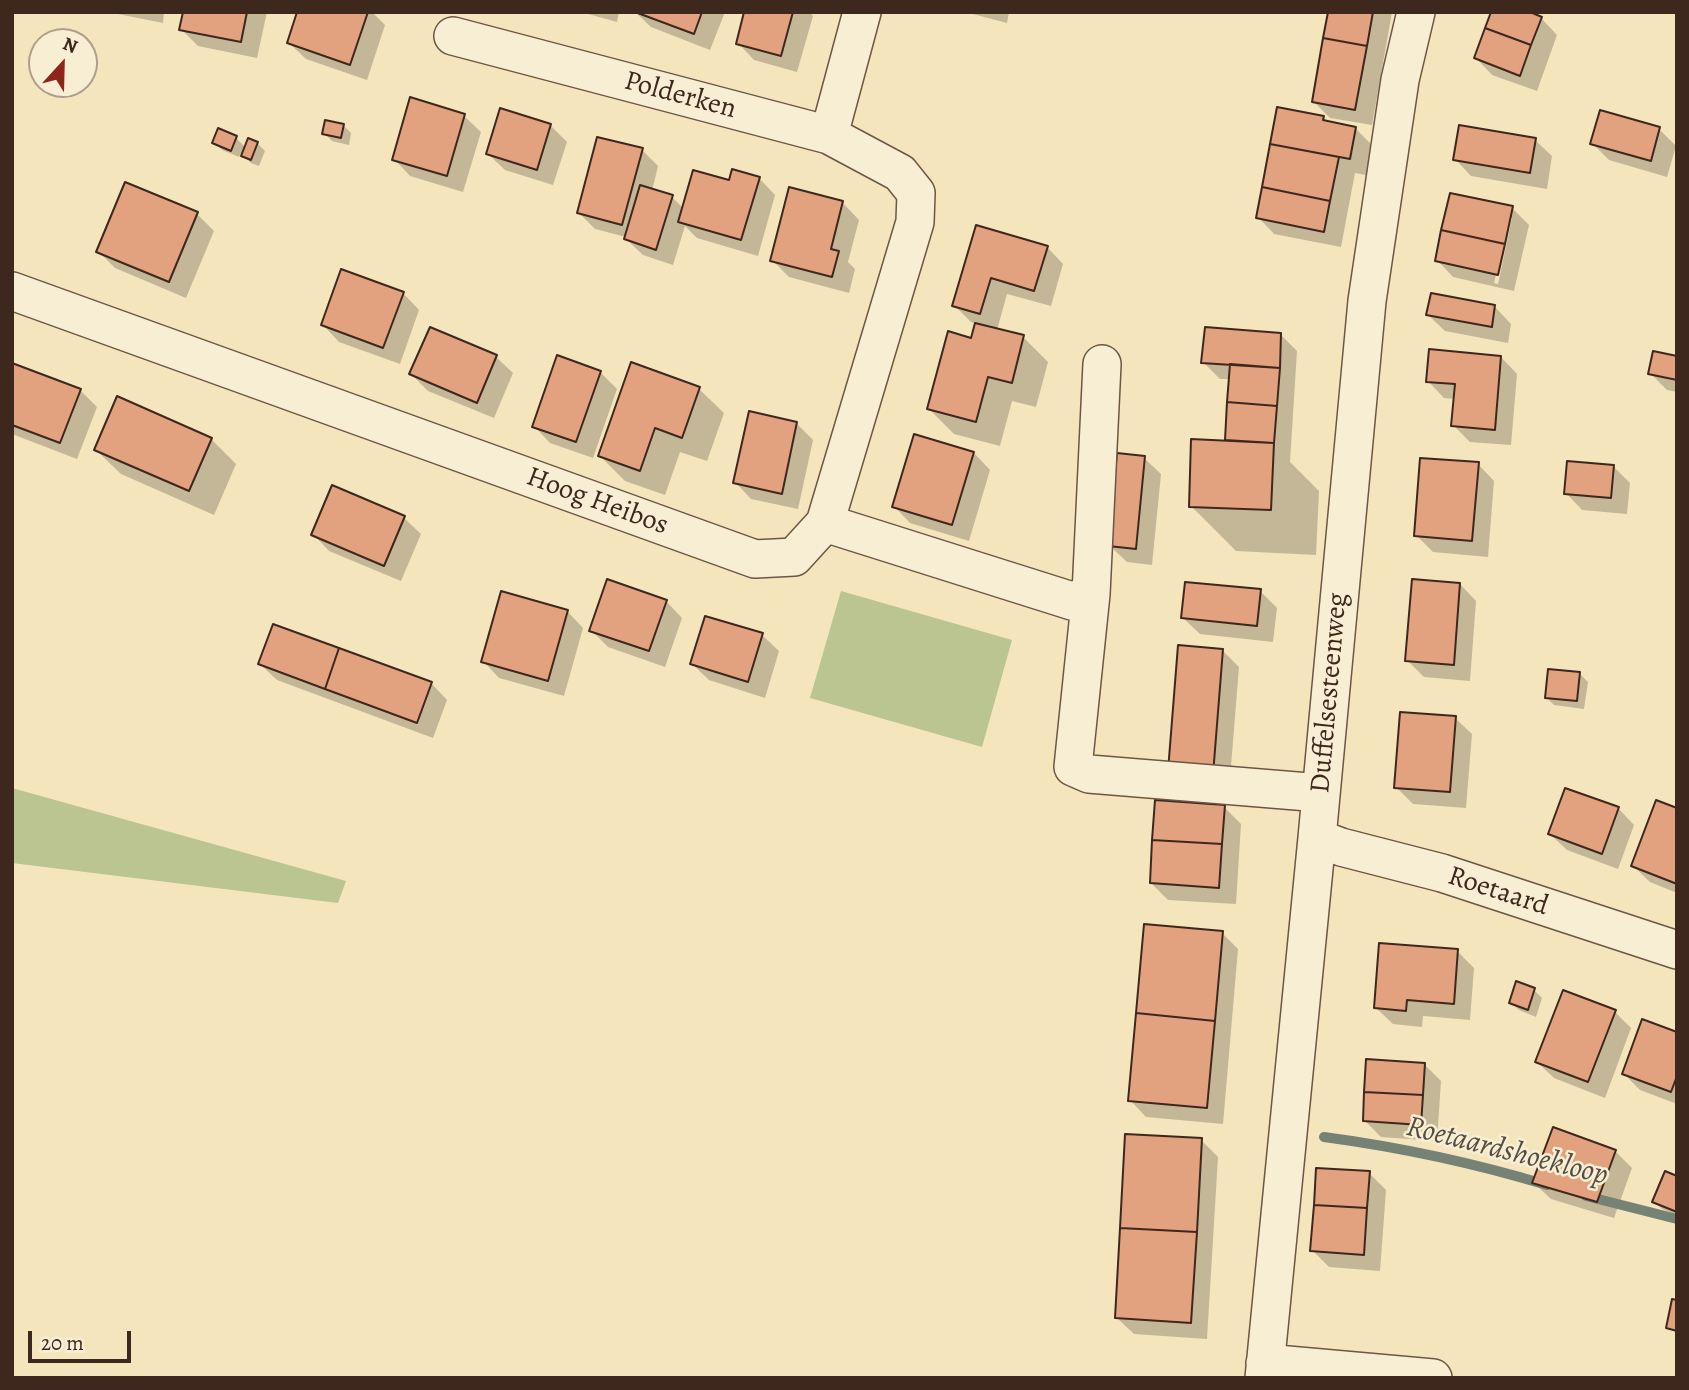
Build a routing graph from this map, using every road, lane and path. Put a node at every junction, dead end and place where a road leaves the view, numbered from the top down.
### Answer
1 (862, 12) edge
2 (1416, 12) edge
3 (453, 36) dead end
4 (829, 135) junction
5 (900, 173) joint
6 (12, 291) edge
7 (1102, 364) dead end
8 (825, 523) junction
9 (1091, 594) junction
10 (1321, 793) junction
11 (1317, 838) junction
12 (1677, 950) edge
13 (1265, 1371) edge
14 (1433, 1378) edge

1 - 4 street
2 - 10 street, Duffelsesteenweg
3 - 4 street, Polderken
4 - 5 street, Polderken
5 - 8 street, Hoog Heibos
6 - 8 street, Hoog Heibos
7 - 9 street
8 - 9 street
9 - 10 street
10 - 11 street, Duffelsesteenweg
11 - 12 street, Roetaard
11 - 13 street, Duffelsesteenweg
13 - 14 street

